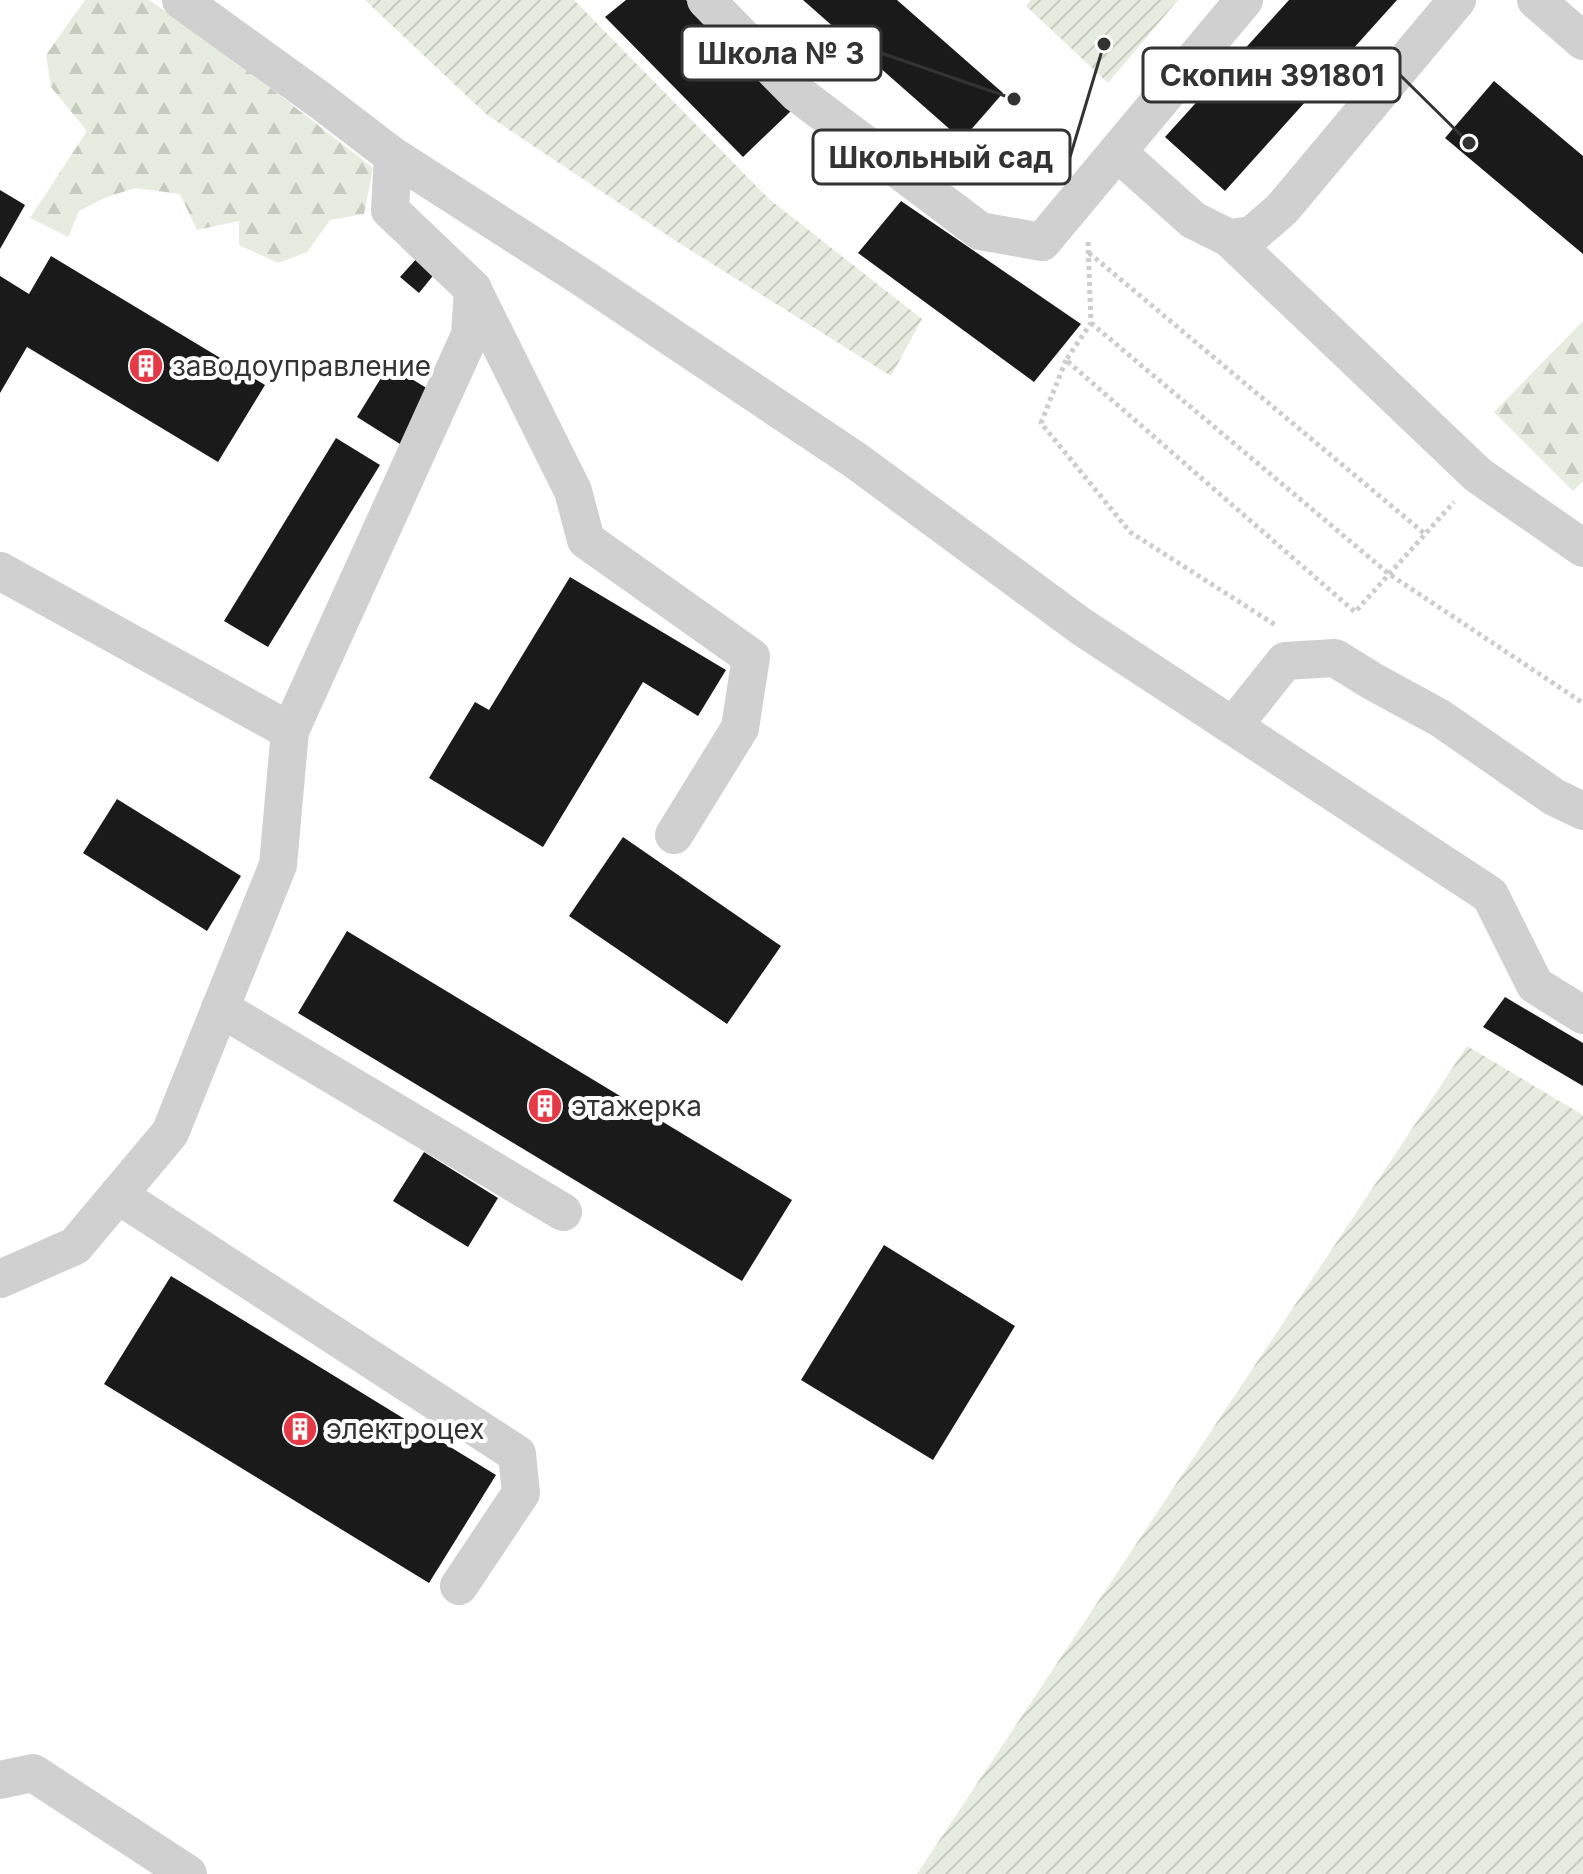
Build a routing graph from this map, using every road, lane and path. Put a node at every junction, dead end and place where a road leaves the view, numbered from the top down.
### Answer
1 (181, 0) edge
2 (706, 0) edge
3 (1244, 0) edge
4 (1457, 0) edge
5 (1536, 0) edge
6 (1583, 41) edge
7 (1117, 152) junction
8 (393, 156) junction
9 (1088, 238) dead end
10 (1229, 238) junction
11 (1088, 252) junction
12 (473, 289) junction
13 (1091, 323) junction
14 (1066, 360) junction
15 (1478, 475) junction
16 (1425, 535) junction
17 (1583, 548) edge
18 (0, 571) edge
19 (1389, 574) junction
20 (1355, 612) junction
21 (1357, 623) dead end
22 (1290, 634) dead end
23 (1583, 703) edge
24 (1233, 726) junction
25 (290, 731) junction
26 (1583, 811) edge
27 (674, 835) dead end
28 (220, 1008) junction
29 (1583, 1015) edge
30 (118, 1195) junction
31 (563, 1212) dead end
32 (0, 1279) edge
33 (459, 1586) dead end
34 (0, 1780) edge
35 (188, 1874) edge

1 - 8 street
2 - 7 street
3 - 7 street
4 - 10 street
5 - 6 street
7 - 10 street
8 - 12 street
8 - 24 street
9 - 11 path
10 - 15 street
11 - 13 path
11 - 16 path
12 - 25 street
12 - 27 street
13 - 14 path
13 - 19 path
14 - 20 path
14 - 22 path
15 - 16 path
15 - 17 street
16 - 19 path
18 - 25 street
19 - 20 path
19 - 23 path
20 - 21 path
24 - 26 street
24 - 29 street
25 - 28 street
28 - 30 street
28 - 31 street
30 - 32 street
30 - 33 street
34 - 35 street

